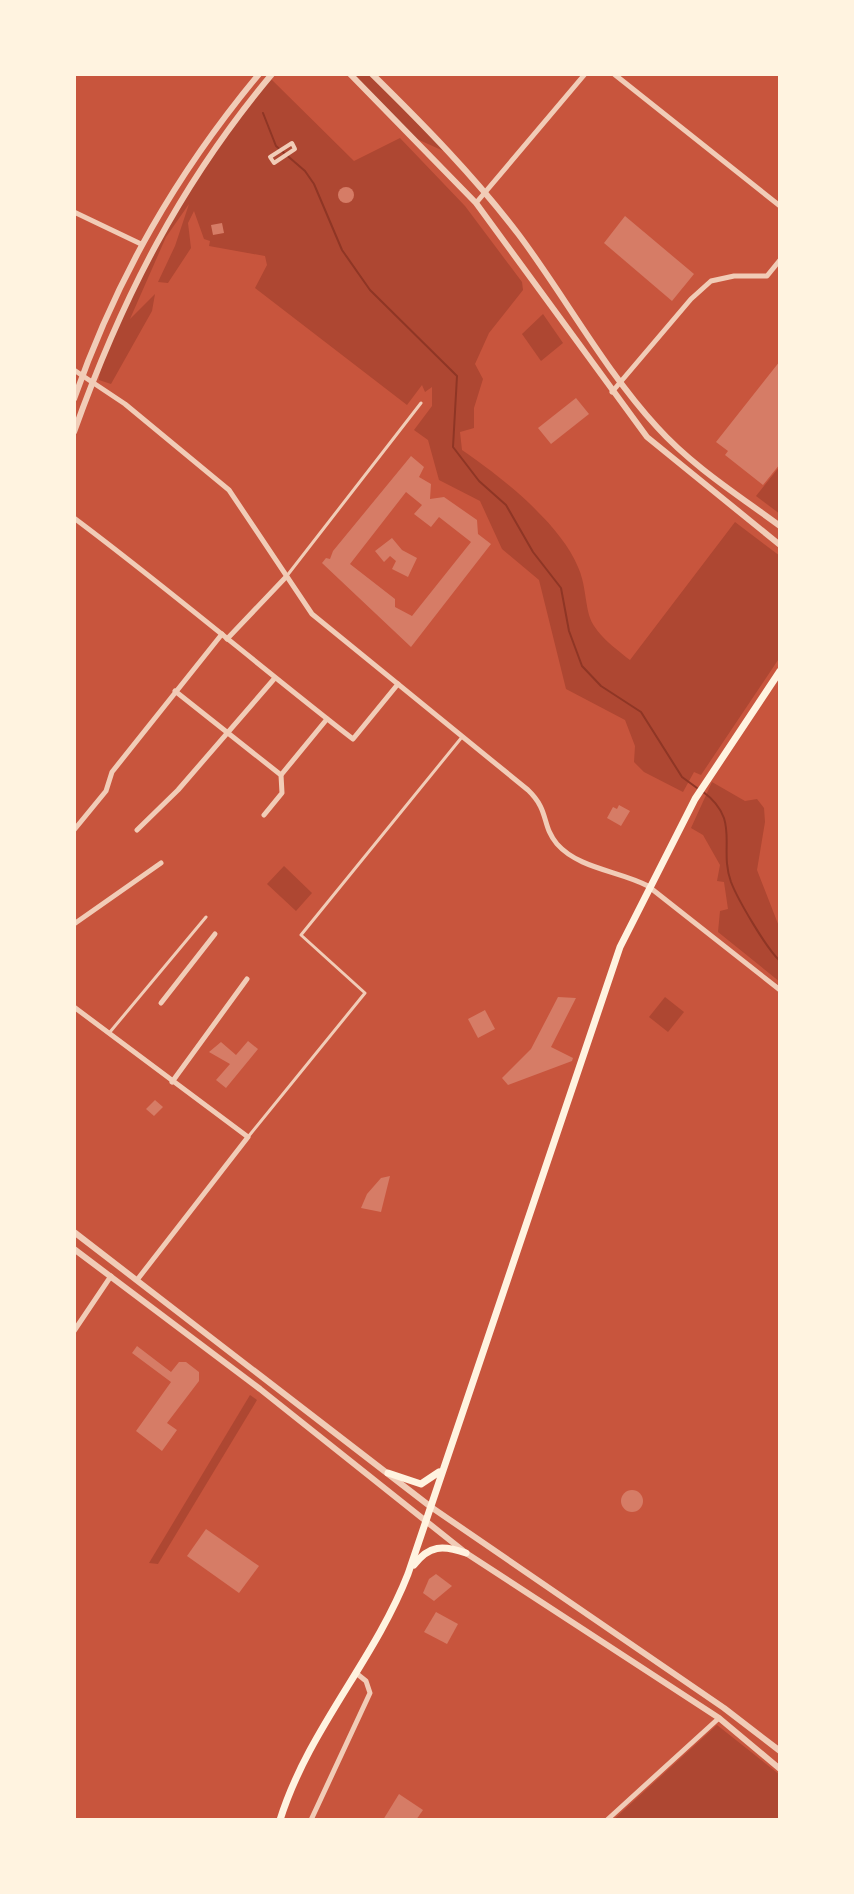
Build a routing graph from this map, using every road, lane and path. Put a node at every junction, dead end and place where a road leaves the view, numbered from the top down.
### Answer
1 (259, 74) edge
2 (272, 74) edge
3 (350, 74) edge
4 (372, 74) edge
5 (585, 74) edge
6 (614, 74) edge
7 (274, 163) joint
8 (486, 195) junction
9 (476, 203) junction
10 (780, 206) edge
11 (74, 212) edge
12 (141, 244) junction
13 (780, 260) edge
14 (74, 370) edge
15 (82, 376) junction
16 (92, 382) junction
17 (621, 383) junction
18 (611, 393) junction
19 (74, 399) edge
20 (421, 403) dead end
21 (74, 432) edge
22 (74, 518) edge
23 (780, 526) edge
24 (780, 545) edge
25 (285, 578) junction
26 (224, 636) junction
27 (780, 671) edge
28 (274, 679) junction
29 (398, 684) junction
30 (175, 691) junction
31 (327, 719) junction
32 (227, 733) junction
33 (462, 737) junction
34 (281, 775) junction
35 (264, 815) dead end
36 (74, 830) edge
37 (137, 830) dead end
38 (161, 863) dead end
39 (648, 886) junction
40 (206, 917) dead end
41 (74, 924) edge
42 (215, 934) dead end
43 (247, 979) dead end
44 (780, 990) edge
45 (161, 1003) dead end
46 (74, 1007) edge
47 (108, 1035) junction
48 (172, 1082) junction
49 (248, 1137) junction
50 (74, 1232) edge
51 (74, 1249) edge
52 (111, 1276) junction
53 (137, 1280) junction
54 (74, 1331) edge
55 (443, 1467) junction
56 (388, 1473) junction
57 (431, 1507) junction
58 (426, 1522) junction
59 (466, 1553) junction
60 (408, 1574) junction
61 (356, 1673) junction
62 (719, 1718) junction
63 (779, 1748) edge
64 (780, 1769) edge
65 (280, 1820) edge
66 (311, 1820) edge
67 (607, 1820) edge

1 - 12 street
2 - 16 street
3 - 9 street
4 - 8 street
5 - 8 street
6 - 10 street
7 - 7 street
8 - 9 street
8 - 17 street
9 - 18 street
11 - 12 street
12 - 15 street
13 - 17 street
14 - 15 street
15 - 16 street
15 - 19 street
16 - 21 street
16 - 25 street
17 - 18 street
17 - 23 street
18 - 24 street
20 - 25 lane
22 - 26 street
25 - 26 street
25 - 29 street
26 - 28 street
26 - 30 street
27 - 39 main road
28 - 31 street
28 - 32 street
29 - 31 street
29 - 33 street
30 - 32 street
30 - 36 street
31 - 34 street
32 - 34 street
32 - 37 street
33 - 39 street
33 - 49 lane
34 - 35 street
38 - 41 street
39 - 44 street
39 - 55 main road
40 - 47 lane
42 - 45 street
43 - 48 street
46 - 47 street
47 - 48 street
48 - 49 street
49 - 53 street
50 - 53 street
51 - 52 street
52 - 54 street
52 - 58 street
53 - 56 street
55 - 56 main road
55 - 57 main road
56 - 57 street
57 - 58 main road
57 - 63 street
58 - 59 street
58 - 60 main road
59 - 60 main road
59 - 62 street
60 - 61 main road
61 - 65 main road
61 - 66 street
62 - 64 street
62 - 67 street

